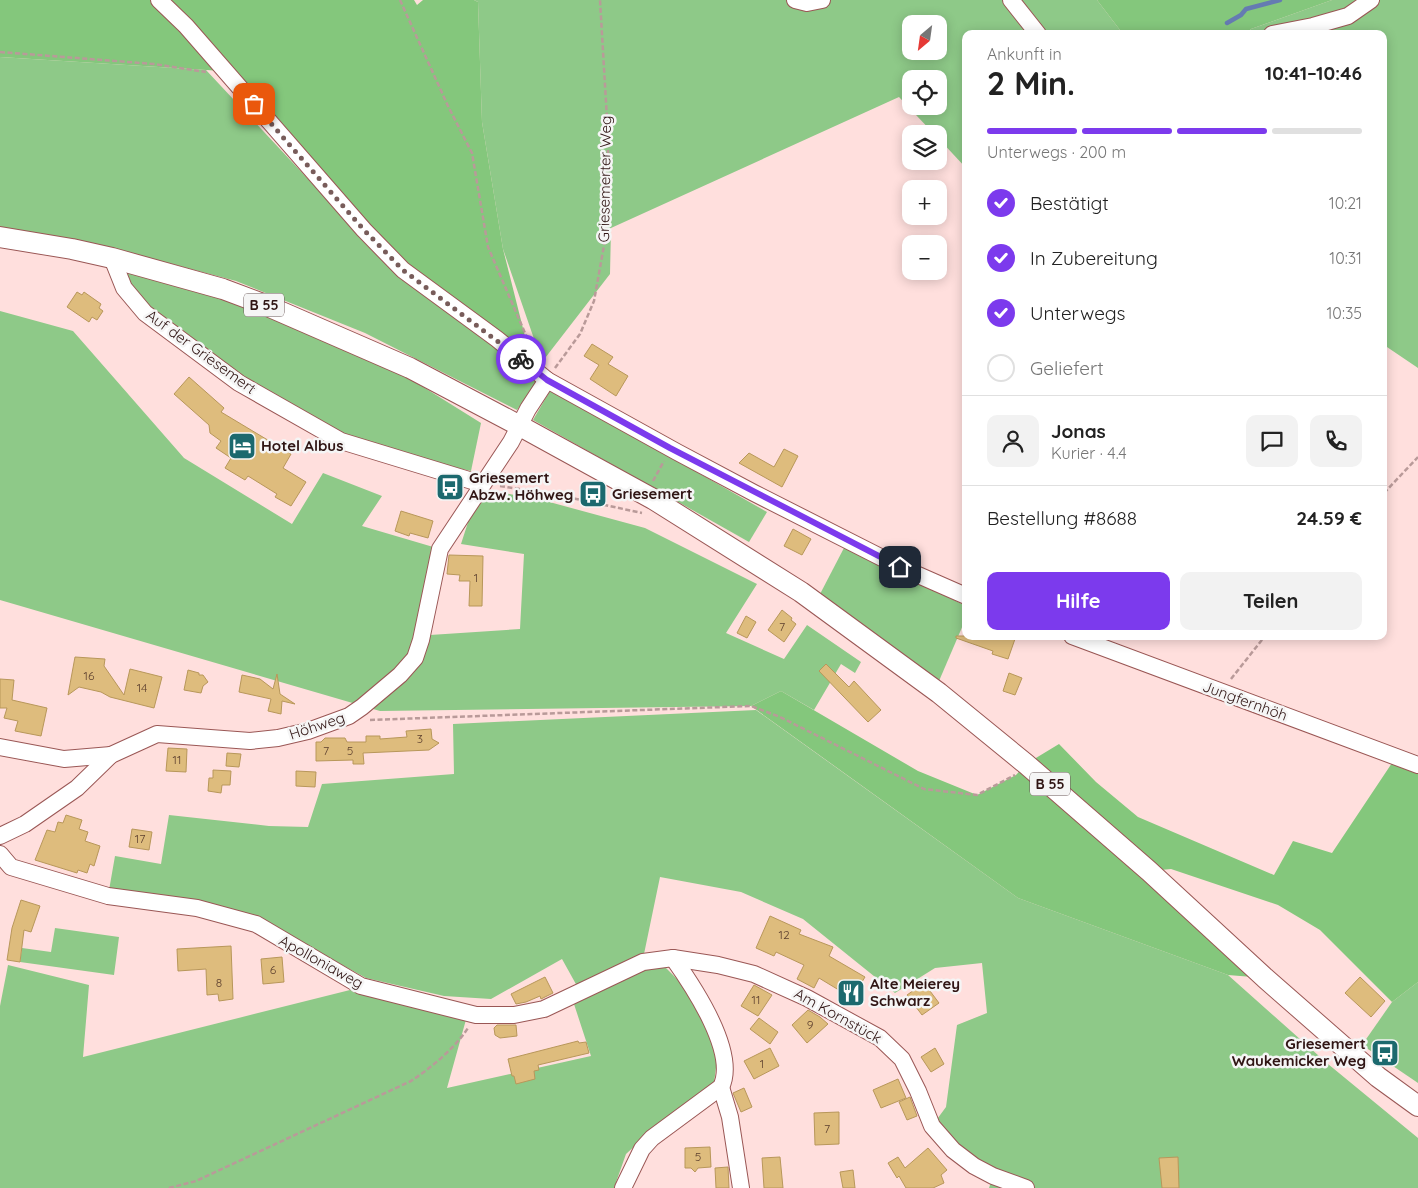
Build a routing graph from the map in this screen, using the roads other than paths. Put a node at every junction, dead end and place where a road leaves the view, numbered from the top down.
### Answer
1 (158, 0) edge
2 (795, 0) edge
3 (822, 0) edge
4 (1012, 0) edge
5 (1371, 0) edge
6 (1035, 30) edge
7 (1292, 30) edge
8 (0, 237) edge
9 (112, 258) junction
10 (547, 380) junction
11 (520, 426) junction
12 (482, 484) junction
13 (962, 594) edge
14 (1083, 640) edge
15 (0, 747) edge
16 (111, 756) junction
17 (1418, 765) edge
18 (0, 836) edge
19 (0, 854) edge
20 (673, 958) junction
21 (721, 1087) junction
22 (1418, 1106) edge
23 (623, 1188) edge
24 (741, 1188) edge
25 (1026, 1188) edge

1 - 10 street
2 - 3 street
4 - 6 street
5 - 7 street
8 - 9 main road, B 55
9 - 11 main road, B 55
9 - 12 street, Auf der Griesemert
10 - 11 street
10 - 13 street
11 - 12 street, Höhweg
11 - 22 main road, B 55
12 - 16 street, Höhweg
14 - 17 street, Jungfernhöh
15 - 16 street
16 - 18 street, Höhweg
19 - 20 street, Apolloniaweg
20 - 21 street
20 - 25 street, Am Kornstück
21 - 23 street
21 - 24 street

